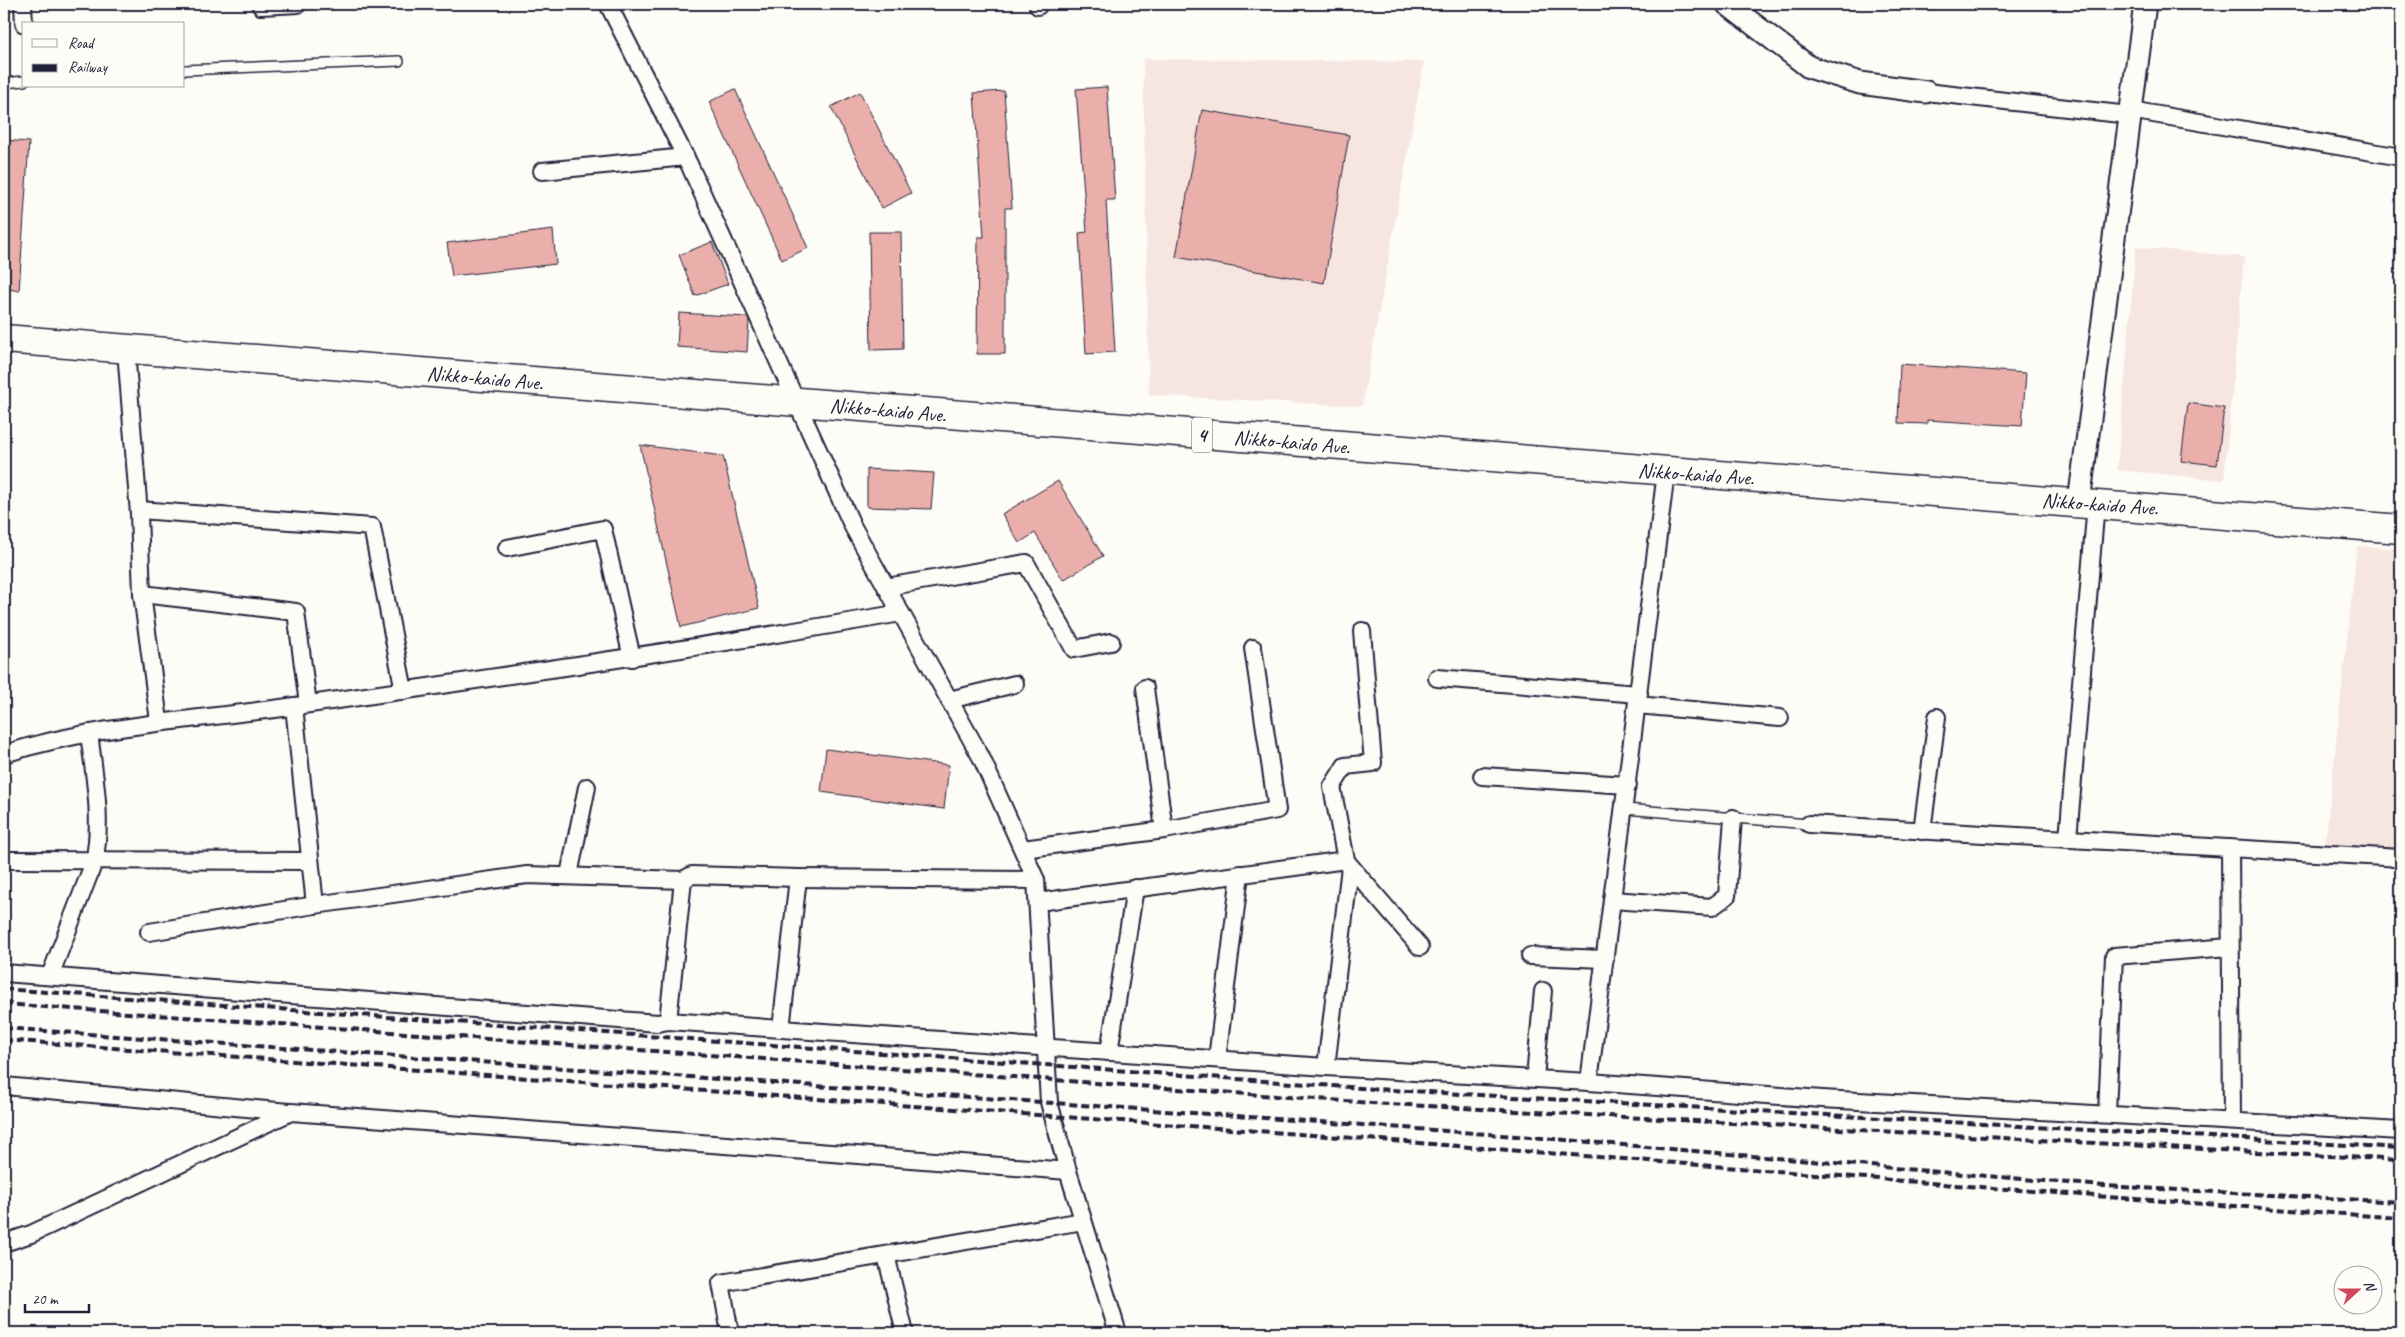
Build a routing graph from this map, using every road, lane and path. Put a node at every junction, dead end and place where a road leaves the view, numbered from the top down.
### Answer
1 (23, 4) edge
2 (260, 4) edge
3 (298, 4) edge
4 (608, 4) edge
5 (1727, 4) edge
6 (2145, 4) edge
7 (24, 22) edge
8 (399, 61) dead end
9 (185, 70) edge
10 (22, 80) edge
11 (4, 83) edge
12 (1926, 92) joint
13 (2130, 112) junction
14 (686, 157) junction
15 (2401, 158) edge
16 (542, 171) dead end
17 (4, 339) edge
18 (126, 350) junction
19 (799, 403) junction
20 (1666, 472) junction
21 (2087, 503) junction
22 (139, 510) junction
23 (2401, 529) edge
24 (507, 548) dead end
25 (886, 587) junction
26 (142, 594) junction
27 (900, 613) junction
28 (1362, 630) dead end
29 (1111, 642) dead end
30 (1253, 648) dead end
31 (632, 658) junction
32 (1437, 678) dead end
33 (1016, 684) dead end
34 (1145, 688) dead end
35 (404, 690) junction
36 (949, 700) junction
37 (1638, 700) junction
38 (301, 705) junction
39 (1780, 718) dead end
40 (1937, 718) dead end
41 (158, 721) junction
42 (89, 733) junction
43 (4, 754) edge
44 (1482, 776) dead end
45 (1628, 785) junction
46 (587, 787) dead end
47 (1625, 809) junction
48 (1733, 818) junction
49 (1809, 824) joint
50 (1164, 830) junction
51 (1922, 831) junction
52 (2068, 839) junction
53 (2230, 848) junction
54 (1023, 849) junction
55 (2401, 858) edge
56 (4, 860) edge
57 (309, 861) junction
58 (94, 862) junction
59 (1348, 864) junction
60 (1240, 874) junction
61 (569, 875) junction
62 (798, 878) junction
63 (683, 880) junction
64 (1036, 880) junction
65 (1135, 888) junction
66 (1612, 900) junction
67 (1038, 902) junction
68 (314, 905) junction
69 (148, 932) dead end
70 (1420, 947) dead end
71 (2230, 947) junction
72 (1530, 956) dead end
73 (1604, 959) junction
74 (4, 973) edge
75 (50, 976) junction
76 (1543, 991) dead end
77 (668, 1021) junction
78 (781, 1029) junction
79 (1046, 1047) junction
80 (1109, 1052) junction
81 (1217, 1058) junction
82 (1326, 1067) junction
83 (1535, 1078) junction
84 (1589, 1082) junction
85 (4, 1086) edge
86 (291, 1112) junction
87 (2107, 1113) junction
88 (2232, 1120) junction
89 (2401, 1131) edge
90 (1068, 1171) junction
91 (1083, 1221) junction
92 (4, 1243) edge
93 (886, 1255) junction
94 (730, 1333) edge
95 (905, 1333) edge
96 (1118, 1333) edge

1 - 7 street
2 - 3 street
4 - 14 street
5 - 12 street
6 - 13 street
8 - 9 lane
10 - 11 lane
12 - 13 street
13 - 15 street
13 - 21 street
14 - 16 street
14 - 19 street
17 - 18 highway, Nikko-kaido Ave. / 4
18 - 19 highway, Nikko-kaido Ave. / 4
18 - 22 street
19 - 20 highway, Nikko-kaido Ave. / 4
19 - 25 street
20 - 21 highway, Nikko-kaido Ave. / 4
20 - 37 street
21 - 23 highway, Nikko-kaido Ave. / 4
21 - 52 street
22 - 26 street
22 - 35 street
24 - 31 street
25 - 27 street
25 - 29 street
26 - 38 street
26 - 41 street
27 - 31 street
27 - 36 street
28 - 59 street
30 - 50 street
31 - 35 street
32 - 37 street
33 - 36 street
34 - 50 street
35 - 38 street
36 - 54 street
37 - 39 street
37 - 45 street
38 - 41 street
38 - 57 street
40 - 51 street
41 - 42 street
42 - 43 street
42 - 58 street
44 - 45 street
45 - 47 street
46 - 61 street
47 - 48 lane
47 - 66 street
48 - 49 lane
48 - 66 street
49 - 51 street
50 - 54 street
51 - 52 street
52 - 53 street
53 - 55 street
53 - 71 street
54 - 64 street
56 - 58 street
57 - 58 street
57 - 68 street
58 - 75 street
59 - 60 street
59 - 70 street
59 - 82 street
60 - 65 street
60 - 81 street
61 - 63 street
61 - 68 street
62 - 63 street
62 - 64 street
62 - 78 street
63 - 77 street
64 - 67 street
65 - 67 street
65 - 80 street
66 - 73 street
67 - 79 street
68 - 69 street
71 - 87 street
71 - 88 street
72 - 73 street
73 - 84 street
74 - 75 street
75 - 77 street
76 - 83 street
77 - 78 street
78 - 79 street
79 - 80 street
79 - 90 street
80 - 81 street
81 - 82 street
82 - 83 street
83 - 84 street
84 - 87 street
85 - 86 street
86 - 90 street
86 - 92 street
87 - 88 street
88 - 89 street
90 - 91 street
91 - 93 street
91 - 96 street
93 - 94 street
93 - 95 street

